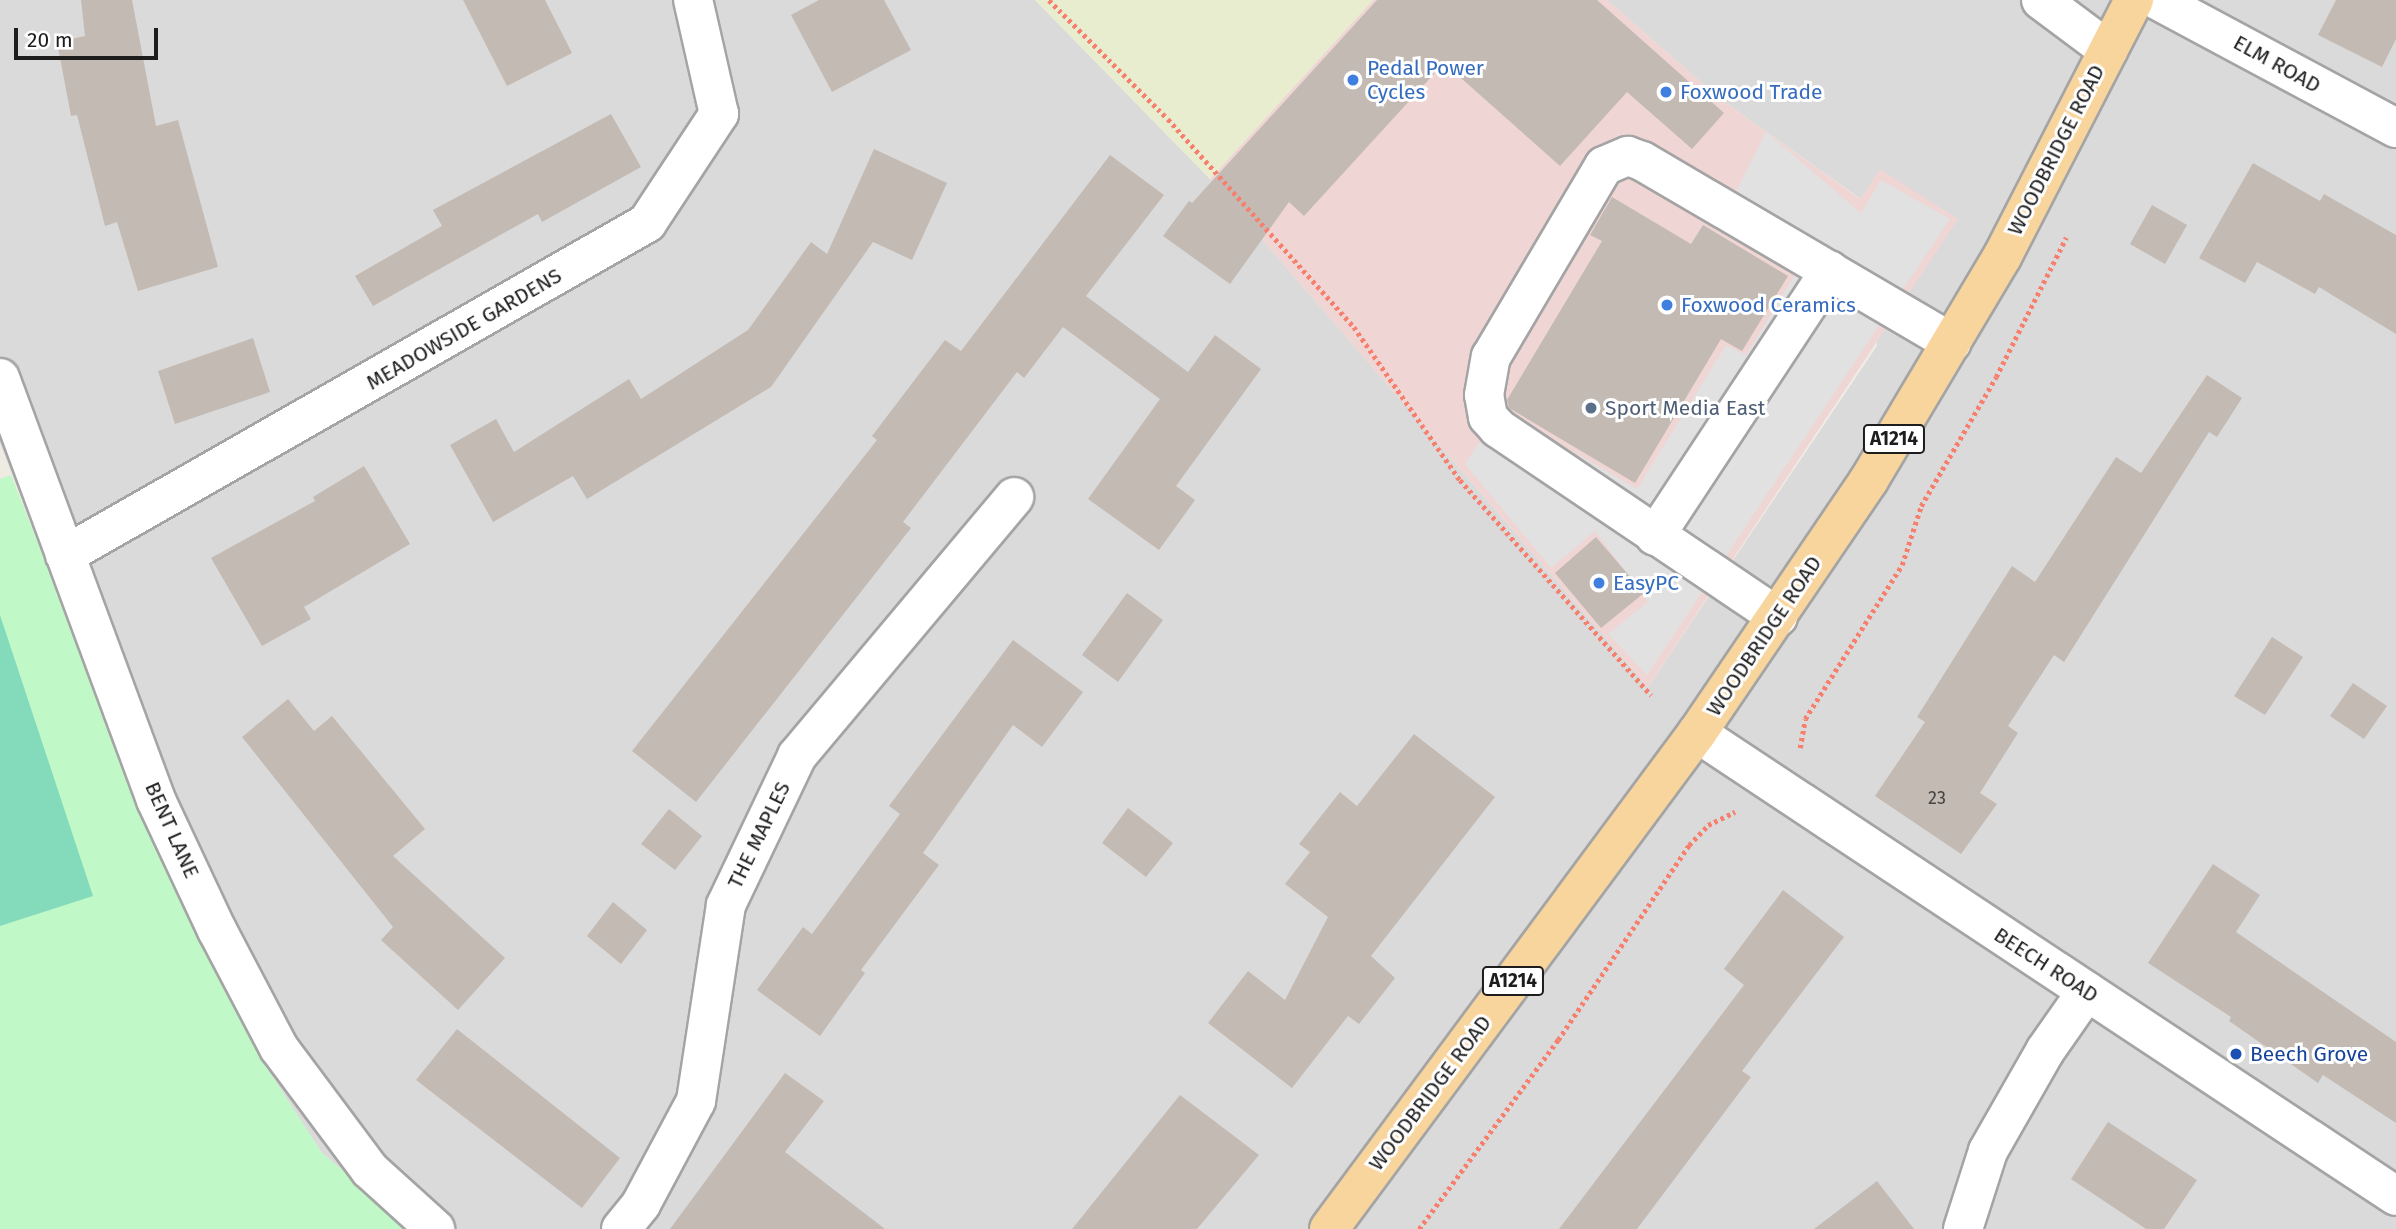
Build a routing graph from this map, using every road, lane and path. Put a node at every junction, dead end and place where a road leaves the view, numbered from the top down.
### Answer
1 (693, 0) edge
2 (1049, 0) edge
3 (2041, 0) edge
4 (2134, 0) edge
5 (2157, 0) edge
6 (2108, 50) junction
7 (2396, 128) edge
8 (2068, 232) dead end
9 (1830, 271) junction
10 (1952, 342) junction
11 (0, 378) edge
12 (1014, 497) dead end
13 (1655, 536) junction
14 (65, 555) junction
15 (1778, 617) junction
16 (1651, 695) dead end
17 (1697, 733) junction
18 (1776, 786) junction
19 (2087, 991) junction
20 (2396, 1196) edge
21 (435, 1229) edge
22 (621, 1229) edge
23 (1329, 1229) edge
24 (1419, 1229) edge
25 (1963, 1229) edge

1 - 14 street, MEADOWSIDE GARDENS
2 - 16 path
3 - 6 street
4 - 6 main road, WOODBRIDGE ROAD / A1214
5 - 7 street, ELM ROAD
6 - 10 main road, WOODBRIDGE ROAD / A1214
8 - 18 path
9 - 10 street
9 - 13 street
9 - 13 street
10 - 15 main road, WOODBRIDGE ROAD / A1214
11 - 14 street, BENT LANE
12 - 22 street, THE MAPLES
13 - 15 street
14 - 21 street, BENT LANE
15 - 17 main road, WOODBRIDGE ROAD / A1214
17 - 18 street, BEECH ROAD
17 - 23 main road, WOODBRIDGE ROAD / A1214
18 - 19 street, BEECH ROAD
18 - 24 path
19 - 20 street, BEECH ROAD
19 - 25 street

